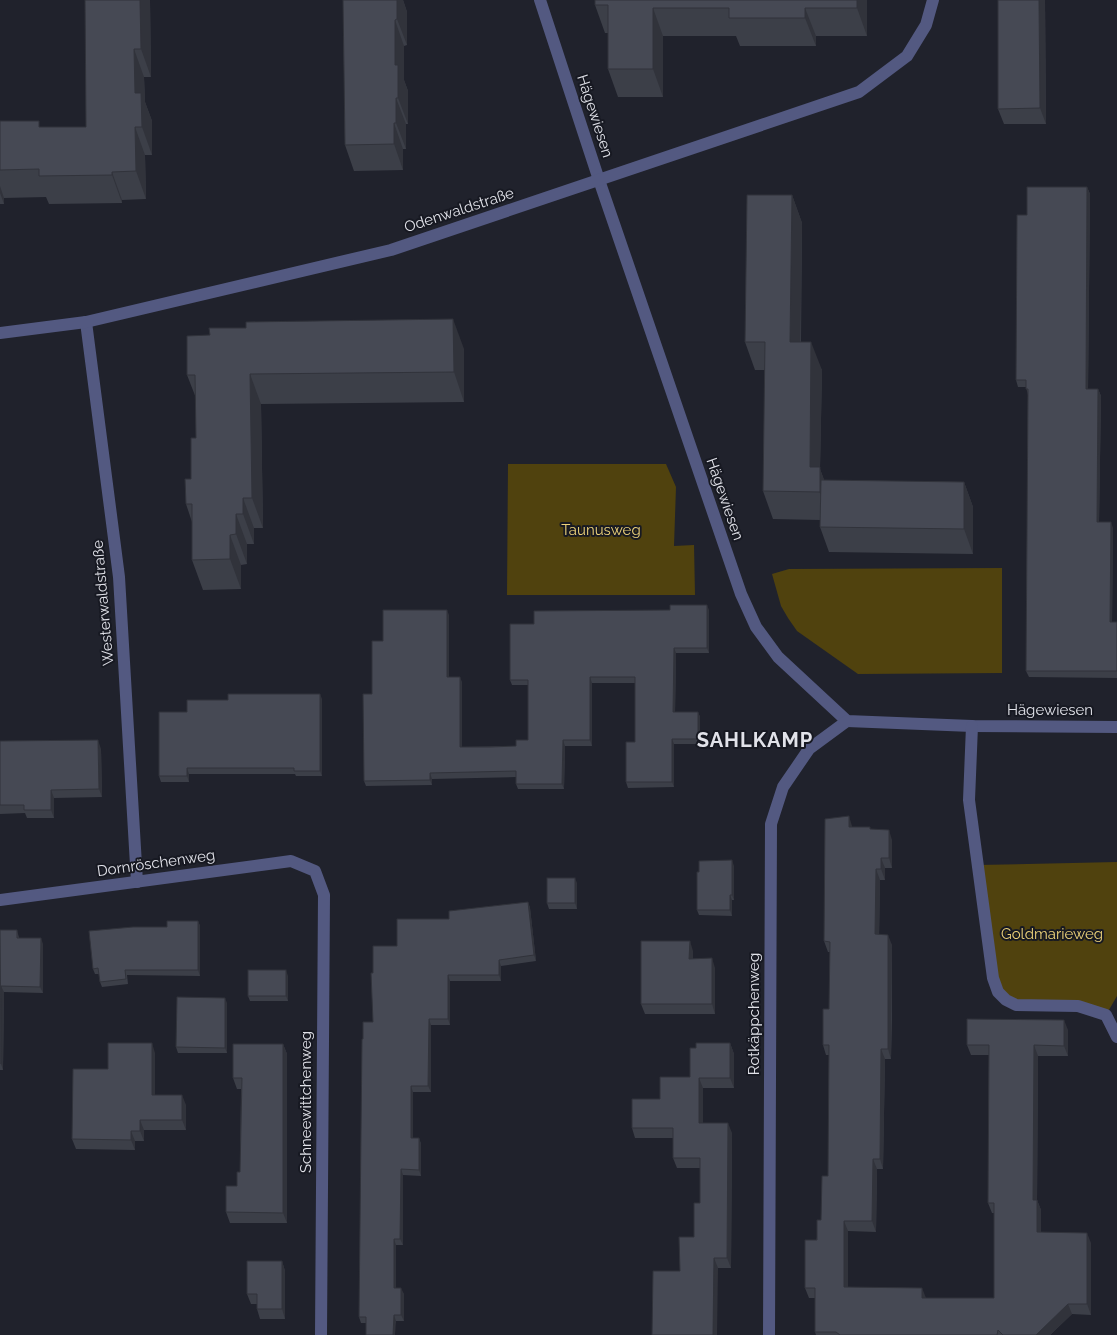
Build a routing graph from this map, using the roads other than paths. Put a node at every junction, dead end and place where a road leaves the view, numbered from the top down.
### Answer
1 (540, 0) edge
2 (933, 0) edge
3 (598, 180) junction
4 (86, 322) junction
5 (0, 333) edge
6 (847, 722) junction
7 (972, 726) junction
8 (1117, 727) edge
9 (315, 871) joint
10 (137, 882) junction
11 (0, 900) edge
12 (1117, 1037) edge
13 (321, 1335) edge
14 (769, 1335) edge

1 - 3 street, Hägewiesen
2 - 3 street, Odenwaldstraße
3 - 4 street, Odenwaldstraße
3 - 6 street, Hägewiesen
4 - 5 street, Odenwaldstraße
4 - 10 street, Westerwaldstraße
6 - 7 street, Hägewiesen
6 - 14 street, Rotkäppchenweg
7 - 8 street, Hägewiesen
7 - 12 street
9 - 10 street, Dornröschenweg
9 - 13 street, Schneewittchenweg
10 - 11 street, Dornröschenweg

